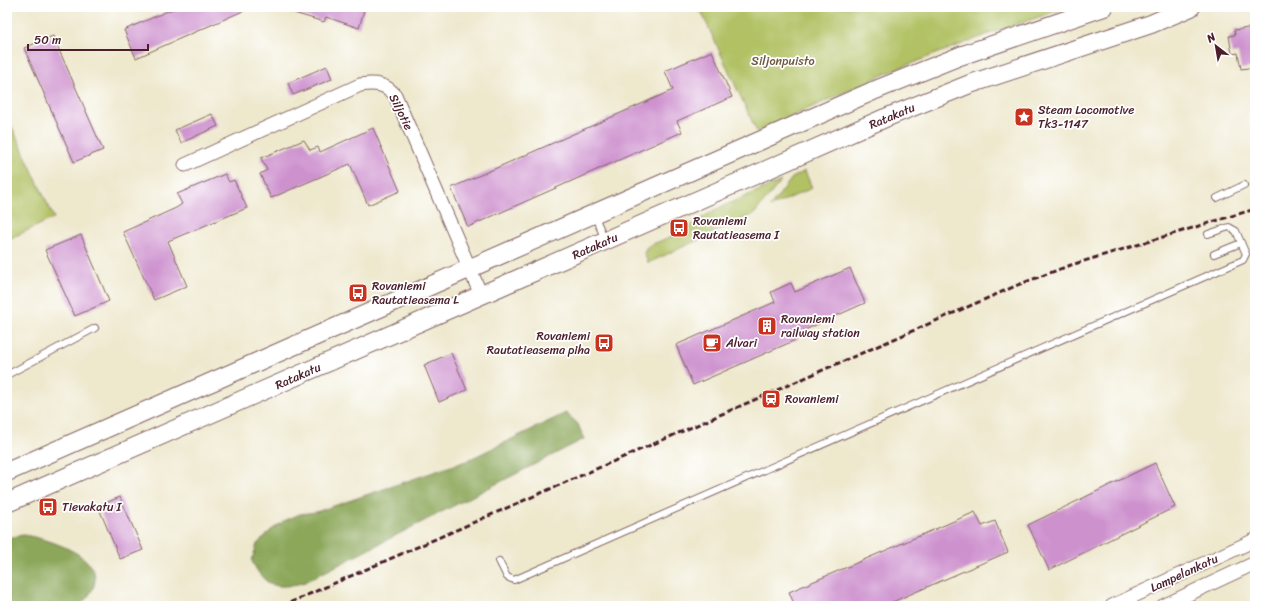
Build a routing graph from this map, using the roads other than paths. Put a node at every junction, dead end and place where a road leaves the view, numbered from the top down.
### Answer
1 (1104, 7) edge
2 (1191, 7) edge
3 (185, 165) dead end
4 (1244, 185) dead end
5 (1217, 198) dead end
6 (594, 214) junction
7 (1208, 234) dead end
8 (606, 241) junction
9 (1241, 243) junction
10 (1214, 254) dead end
11 (470, 268) junction
12 (481, 295) junction
13 (95, 328) dead end
14 (7, 375) edge
15 (7, 472) edge
16 (7, 503) edge
17 (1255, 540) edge
18 (499, 561) dead end
19 (1255, 563) edge
20 (1112, 606) edge
21 (1163, 606) edge

1 - 6 main road
2 - 8 main road, Ratakatu
3 - 11 street, Siljotie
4 - 5 lane
6 - 8 lane
6 - 11 main road
7 - 9 lane
8 - 12 main road, Ratakatu
9 - 10 lane
9 - 18 lane
11 - 12 street, Siljotie
11 - 15 main road
12 - 16 main road, Ratakatu
13 - 14 lane
17 - 20 street, Lampelankatu
19 - 21 street, Lampelankatu

